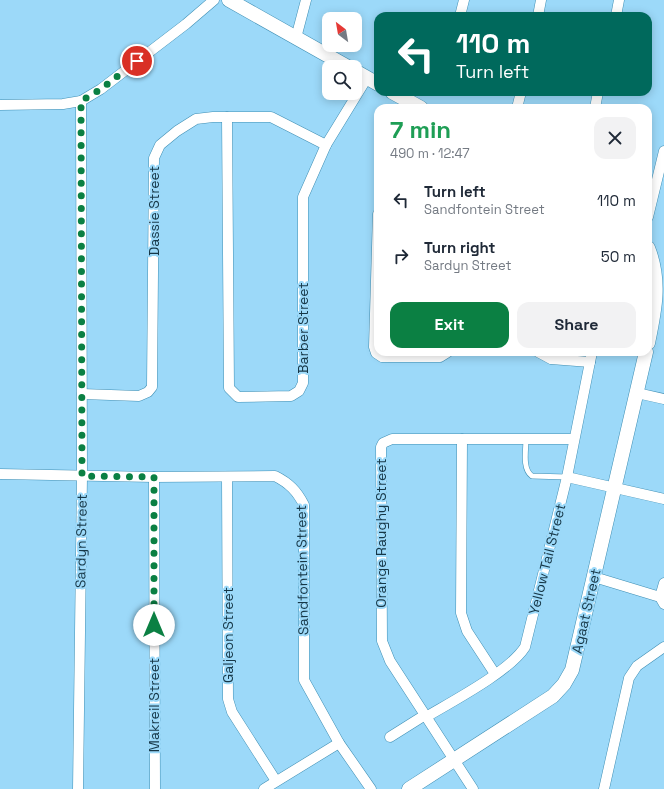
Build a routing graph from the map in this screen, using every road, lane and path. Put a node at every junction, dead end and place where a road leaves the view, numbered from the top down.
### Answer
1 (214, 0) edge
2 (230, 0) edge
3 (306, 0) edge
4 (464, 0) edge
5 (541, 0) edge
6 (619, 0) edge
7 (461, 12) edge
8 (539, 12) edge
9 (617, 12) edge
10 (296, 38) junction
11 (335, 60) edge
12 (362, 75) edge
13 (373, 81) edge
14 (399, 96) edge
15 (81, 101) junction
16 (414, 104) edge
17 (0, 105) edge
18 (227, 117) junction
19 (326, 145) junction
20 (664, 151) edge
21 (652, 200) edge
22 (652, 259) edge
23 (652, 321) edge
24 (380, 356) edge
25 (442, 356) edge
26 (545, 356) edge
27 (645, 356) edge
28 (591, 357) edge
29 (637, 393) junction
30 (82, 394) junction
31 (664, 399) edge
32 (462, 439) junction
33 (526, 439) junction
34 (574, 439) junction
35 (0, 474) edge
36 (82, 476) junction
37 (154, 477) junction
38 (228, 477) junction
39 (567, 477) junction
40 (614, 487) junction
41 (664, 499) edge
42 (594, 577) junction
43 (664, 584) edge
44 (662, 600) edge
45 (664, 647) edge
46 (495, 674) junction
47 (426, 716) junction
48 (390, 737) dead end
49 (339, 743) junction
50 (455, 759) junction
51 (276, 781) junction
52 (78, 789) edge
53 (155, 789) edge
54 (264, 789) edge
55 (371, 789) edge
56 (409, 789) edge
57 (473, 789) edge
58 (604, 789) edge

1 - 15 street
2 - 10 street
3 - 10 street
4 - 7 street
5 - 8 street
6 - 9 street
10 - 11 street
12 - 13 street
13 - 19 street, Barber Street
14 - 16 street
15 - 17 street
15 - 30 street, Sardyn Street
18 - 19 street, Dassie Street
18 - 19 street, Barber Street
18 - 30 street, Dassie Street
20 - 21 street
22 - 23 street
24 - 25 street
26 - 28 street
27 - 29 street, Agaat Street
28 - 34 street, Yellow Tail Street
29 - 31 street
29 - 40 street, Agaat Street
30 - 36 street, Sardyn Street
32 - 33 street, Orange Raughy Street
32 - 46 street
32 - 47 street, Orange Raughy Street
33 - 34 street, Orange Raughy Street
33 - 39 lane
34 - 39 street, Yellow Tail Street
35 - 36 street, Sandfontein Street
36 - 37 street, Sandfontein Street
36 - 52 street, Sardyn Street
37 - 38 street, Sandfontein Street
37 - 53 street, Makreil Street
38 - 49 street, Sandfontein Street
38 - 51 street, Galjeon Street
39 - 40 street
39 - 46 street, Yellow Tail Street
40 - 41 street
40 - 42 street, Agaat Street
42 - 44 street
42 - 50 street, Agaat Street
43 - 44 street
45 - 58 street
46 - 47 street, Yellow Tail Street
47 - 48 street, Yellow Tail Street
47 - 50 street, Orange Raughy Street
49 - 51 street
49 - 55 street, Sandfontein Street
50 - 56 street, Agaat Street
50 - 57 street, Orange Raughy Street
51 - 54 street

